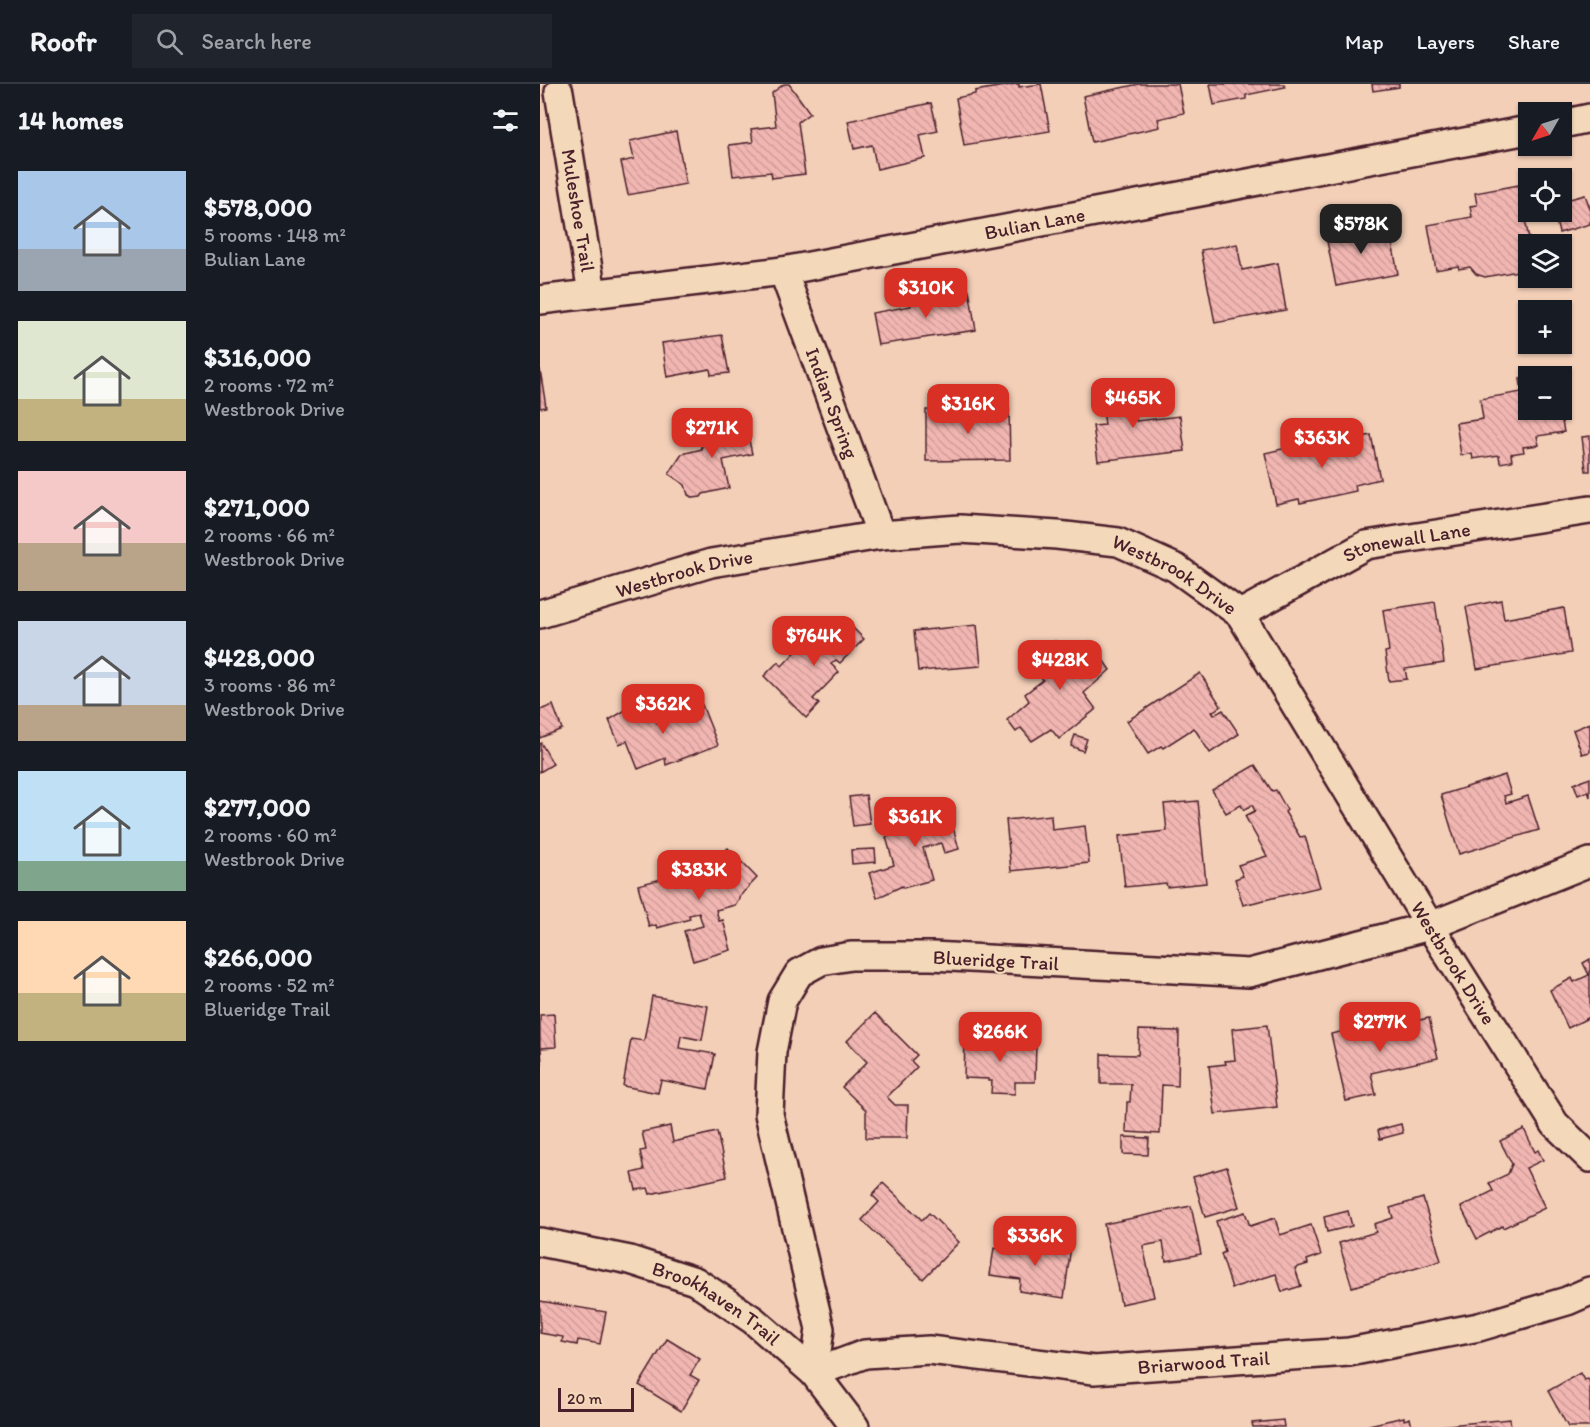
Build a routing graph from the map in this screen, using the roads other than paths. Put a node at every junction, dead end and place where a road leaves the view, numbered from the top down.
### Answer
1 (559, 92) dead end
2 (1590, 118) edge
3 (1572, 122) edge
4 (1518, 132) edge
5 (783, 271) junction
6 (592, 293) junction
7 (540, 300) edge
8 (1590, 510) edge
9 (882, 535) junction
10 (540, 614) edge
11 (1240, 614) junction
12 (1590, 862) edge
13 (1430, 926) junction
14 (1589, 1160) edge
15 (540, 1242) edge
16 (1590, 1291) edge
17 (814, 1373) junction
18 (855, 1427) edge

1 - 6 street, Muleshoe Trail
2 - 3 street
4 - 5 street, Bulian Lane
5 - 6 street, Bulian Lane
5 - 9 street, Indian Spring
6 - 7 street, Bulian Lane
8 - 11 street, Stonewall Lane
9 - 10 street, Westbrook Drive
9 - 11 street, Westbrook Drive
11 - 13 street, Westbrook Drive
12 - 13 street, Blueridge Trail
13 - 14 street, Westbrook Drive
13 - 17 street, Blueridge Trail
15 - 17 street, Brookhaven Trail
16 - 17 street, Briarwood Trail
17 - 18 street, Brookhaven Trail

